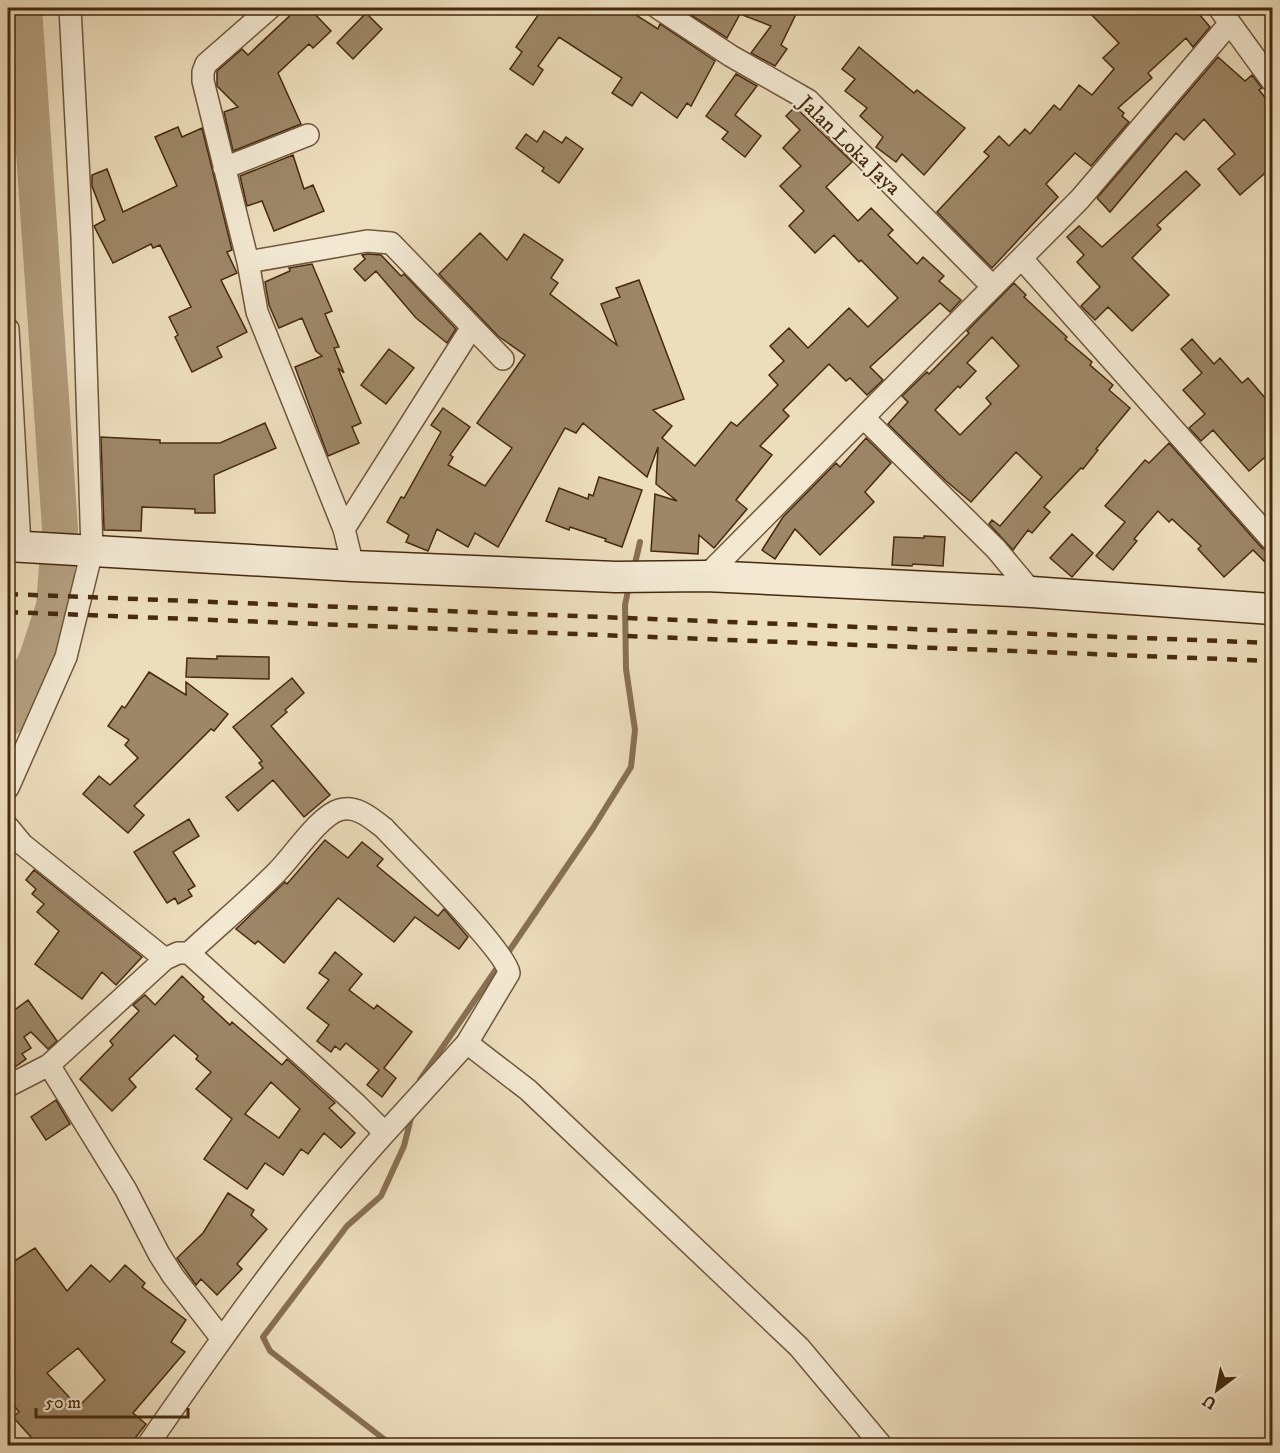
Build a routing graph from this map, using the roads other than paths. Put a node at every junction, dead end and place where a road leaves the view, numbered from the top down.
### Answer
1 (70, 8) edge
2 (270, 8) edge
3 (658, 8) edge
4 (1225, 15) edge
5 (1272, 81) edge
6 (308, 135) dead end
7 (224, 168) junction
8 (1022, 259) junction
9 (248, 262) junction
10 (993, 287) junction
11 (472, 327) junction
12 (8, 329) edge
13 (503, 359) dead end
14 (864, 418) junction
15 (344, 529) junction
16 (1272, 540) edge
17 (19, 546) edge
18 (85, 550) junction
19 (352, 566) junction
20 (706, 576) junction
21 (1032, 592) junction
22 (1272, 609) edge
23 (8, 788) edge
24 (8, 827) edge
25 (189, 953) junction
26 (165, 959) junction
27 (467, 1043) junction
28 (49, 1065) junction
29 (8, 1086) edge
30 (385, 1134) junction
31 (222, 1339) junction
32 (147, 1446) edge
33 (882, 1446) edge

1 - 18 street
2 - 7 street
3 - 10 street, Jalan Loka Jaya
4 - 5 street
4 - 8 street
6 - 7 street
7 - 9 street
8 - 10 street
8 - 16 street
9 - 11 street
9 - 15 street
10 - 14 street
11 - 13 street
11 - 15 street
12 - 17 street
14 - 20 street
14 - 21 street
15 - 19 street
17 - 18 main road
18 - 19 main road
18 - 23 street
19 - 20 main road
20 - 21 main road
21 - 22 main road
24 - 26 street
25 - 26 street
25 - 27 street
25 - 30 street
26 - 28 street
27 - 30 street
27 - 33 street
28 - 29 street
28 - 31 street
30 - 31 street
31 - 32 street

